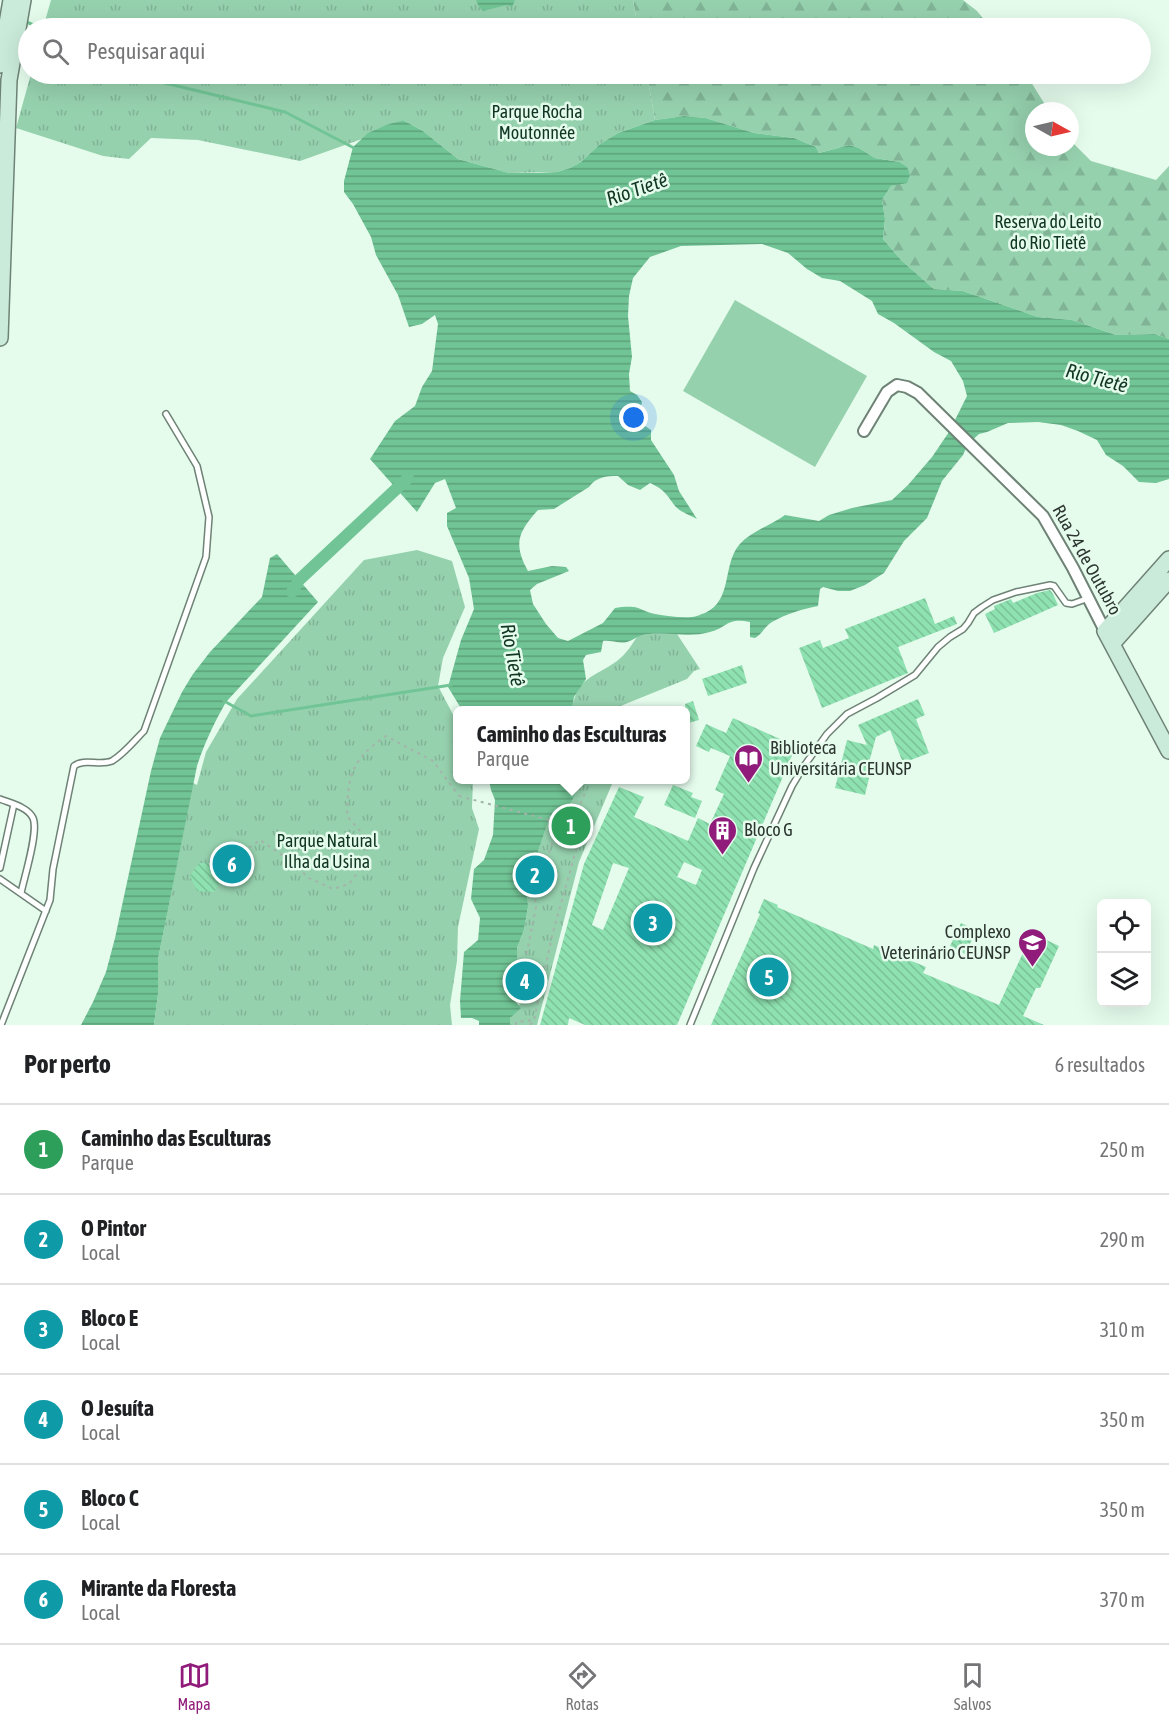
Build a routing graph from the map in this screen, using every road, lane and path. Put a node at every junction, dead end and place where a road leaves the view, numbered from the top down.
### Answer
1 (10, 0) edge
2 (23, 0) edge
3 (20, 18) edge
4 (18, 29) edge
5 (0, 65) edge
6 (0, 338) edge
7 (166, 414) dead end
8 (864, 431) dead end
9 (1169, 559) edge
10 (1169, 580) edge
11 (1089, 598) junction
12 (1108, 638) junction
13 (1169, 752) edge
14 (586, 791) dead end
15 (0, 799) edge
16 (14, 804) junction
17 (243, 852) dead end
18 (0, 868) edge
19 (0, 879) edge
20 (21, 893) junction
21 (46, 911) junction
22 (538, 1000) junction
23 (534, 1020) junction
24 (1, 1025) edge
25 (516, 1025) edge
26 (530, 1025) edge
27 (690, 1025) edge

1 - 5 main road
2 - 3 main road
4 - 6 main road
7 - 21 lane
8 - 11 street, Rua 24 de Outubro
9 - 12 main road
10 - 12 main road
11 - 12 street, Rua 24 de Outubro
11 - 27 lane
12 - 13 main road, Rua 24 de Outubro
14 - 22 path
15 - 16 lane
16 - 18 lane
16 - 20 lane
17 - 22 path, bridge
19 - 20 lane
20 - 21 lane
21 - 24 lane
22 - 23 path
23 - 25 path
23 - 26 path

